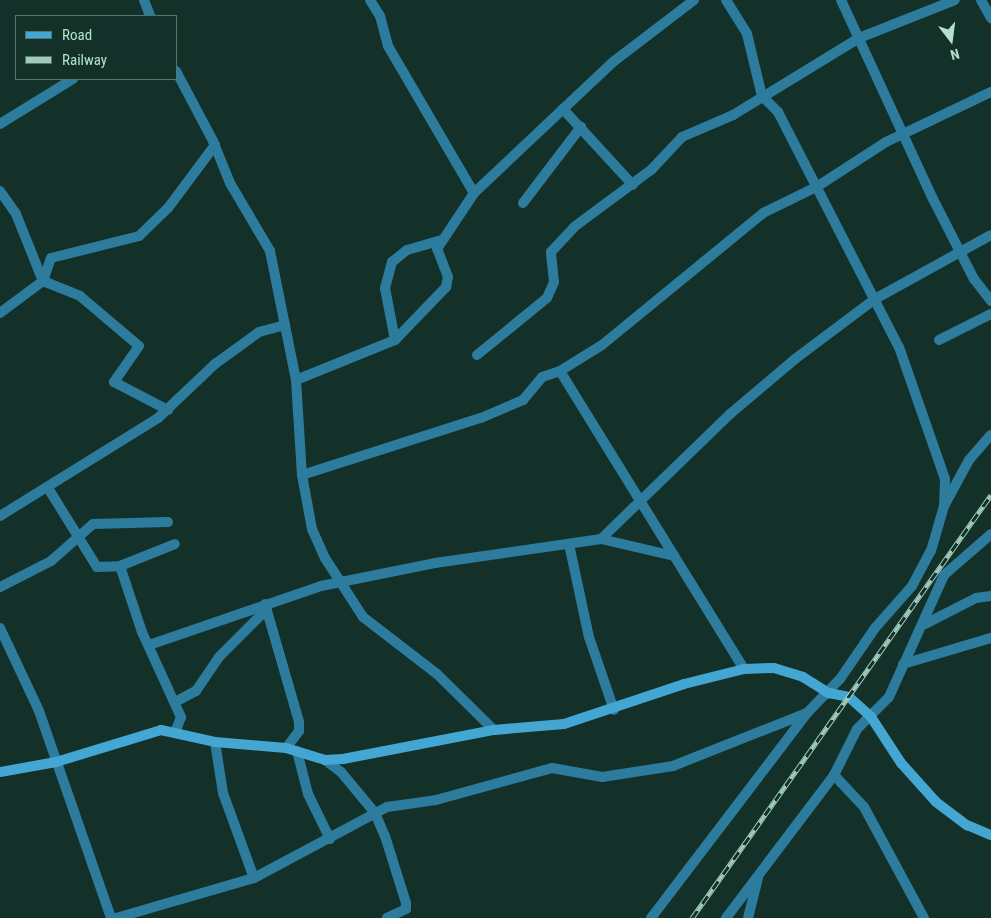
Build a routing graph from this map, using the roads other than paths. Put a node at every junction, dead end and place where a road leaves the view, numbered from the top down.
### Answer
1 (144, 0) edge
2 (370, 0) edge
3 (694, 0) edge
4 (726, 0) edge
5 (842, 0) edge
6 (955, 0) edge
7 (981, 0) edge
8 (150, 15) edge
9 (991, 18) edge
10 (859, 38) junction
11 (178, 75) edge
12 (71, 80) edge
13 (991, 92) edge
14 (762, 96) junction
15 (563, 109) junction
16 (0, 124) edge
17 (581, 127) junction
18 (904, 136) junction
19 (216, 145) junction
20 (633, 185) junction
21 (818, 186) junction
22 (0, 191) edge
23 (474, 193) junction
24 (523, 203) dead end
25 (991, 235) edge
26 (441, 240) junction
27 (961, 254) junction
28 (43, 281) junction
29 (875, 299) junction
30 (991, 301) edge
31 (0, 313) edge
32 (991, 314) edge
33 (285, 325) junction
34 (395, 340) junction
35 (939, 340) dead end
36 (477, 355) dead end
37 (560, 371) junction
38 (296, 380) junction
39 (168, 410) junction
40 (991, 435) edge
41 (302, 475) junction
42 (48, 488) junction
43 (641, 503) junction
44 (944, 506) junction
45 (0, 516) edge
46 (168, 522) dead end
47 (991, 534) edge
48 (601, 538) junction
49 (78, 540) junction
50 (175, 544) dead end
51 (570, 544) junction
52 (674, 556) junction
53 (120, 566) junction
54 (337, 582) junction
55 (0, 587) edge
56 (991, 596) edge
57 (266, 606) junction
58 (925, 624) junction
59 (0, 628) edge
60 (991, 638) edge
61 (149, 645) junction
62 (903, 664) junction
63 (744, 669) junction
64 (829, 693) junction
65 (175, 702) junction
66 (614, 710) junction
67 (807, 713) junction
68 (871, 717) junction
69 (494, 730) junction
70 (175, 732) junction
71 (215, 742) junction
72 (292, 749) junction
73 (325, 760) junction
74 (56, 762) junction
75 (0, 772) edge
76 (834, 776) junction
77 (375, 813) junction
78 (991, 835) edge
79 (330, 839) junction
80 (759, 875) junction
81 (254, 878) junction
82 (408, 913) edge
83 (111, 918) edge
84 (116, 918) edge
85 (387, 918) edge
86 (651, 918) edge
87 (726, 918) edge
88 (748, 918) edge
89 (924, 918) edge

1 - 8 street
2 - 23 street
3 - 15 street
4 - 14 street
5 - 10 street
6 - 10 street
7 - 9 street
10 - 14 street
10 - 18 street
11 - 19 street
12 - 16 street
13 - 18 street
14 - 20 street
14 - 21 street
15 - 17 street
15 - 23 street
17 - 20 street
17 - 24 street
18 - 21 street
18 - 27 street
19 - 28 street
19 - 33 street
20 - 36 street
21 - 29 street
21 - 37 street
22 - 28 street
23 - 26 street
25 - 27 street
26 - 34 street
26 - 34 street
27 - 29 street
27 - 30 street
28 - 31 street
28 - 39 street
29 - 43 street
29 - 44 street
32 - 35 street
33 - 38 street
33 - 39 street
34 - 38 street
37 - 41 street
37 - 43 street
38 - 41 street
39 - 42 street
40 - 44 street
41 - 54 street
42 - 45 street
42 - 49 street
43 - 48 street
43 - 52 street
44 - 64 street
46 - 49 street
47 - 58 street
48 - 51 street
48 - 52 street
49 - 53 street
49 - 55 street
50 - 53 street
51 - 54 street
51 - 66 street
52 - 63 street
53 - 61 street
54 - 57 street
54 - 69 street
56 - 58 street
57 - 61 street
57 - 65 street
57 - 72 street
58 - 62 street
59 - 74 street
60 - 62 street
61 - 65 street
62 - 68 street
63 - 64 street
63 - 66 street
64 - 67 street
64 - 68 street
65 - 70 street
66 - 69 street
67 - 77 street
67 - 86 street
68 - 76 street
68 - 78 street
69 - 73 street
70 - 71 street
70 - 74 street
71 - 72 street
71 - 81 street
72 - 73 street
72 - 79 street
73 - 77 street
74 - 75 street
74 - 83 street
76 - 80 street
76 - 89 street
77 - 79 street
77 - 82 street
79 - 81 street
80 - 87 street
80 - 88 street
81 - 84 street
82 - 85 street

